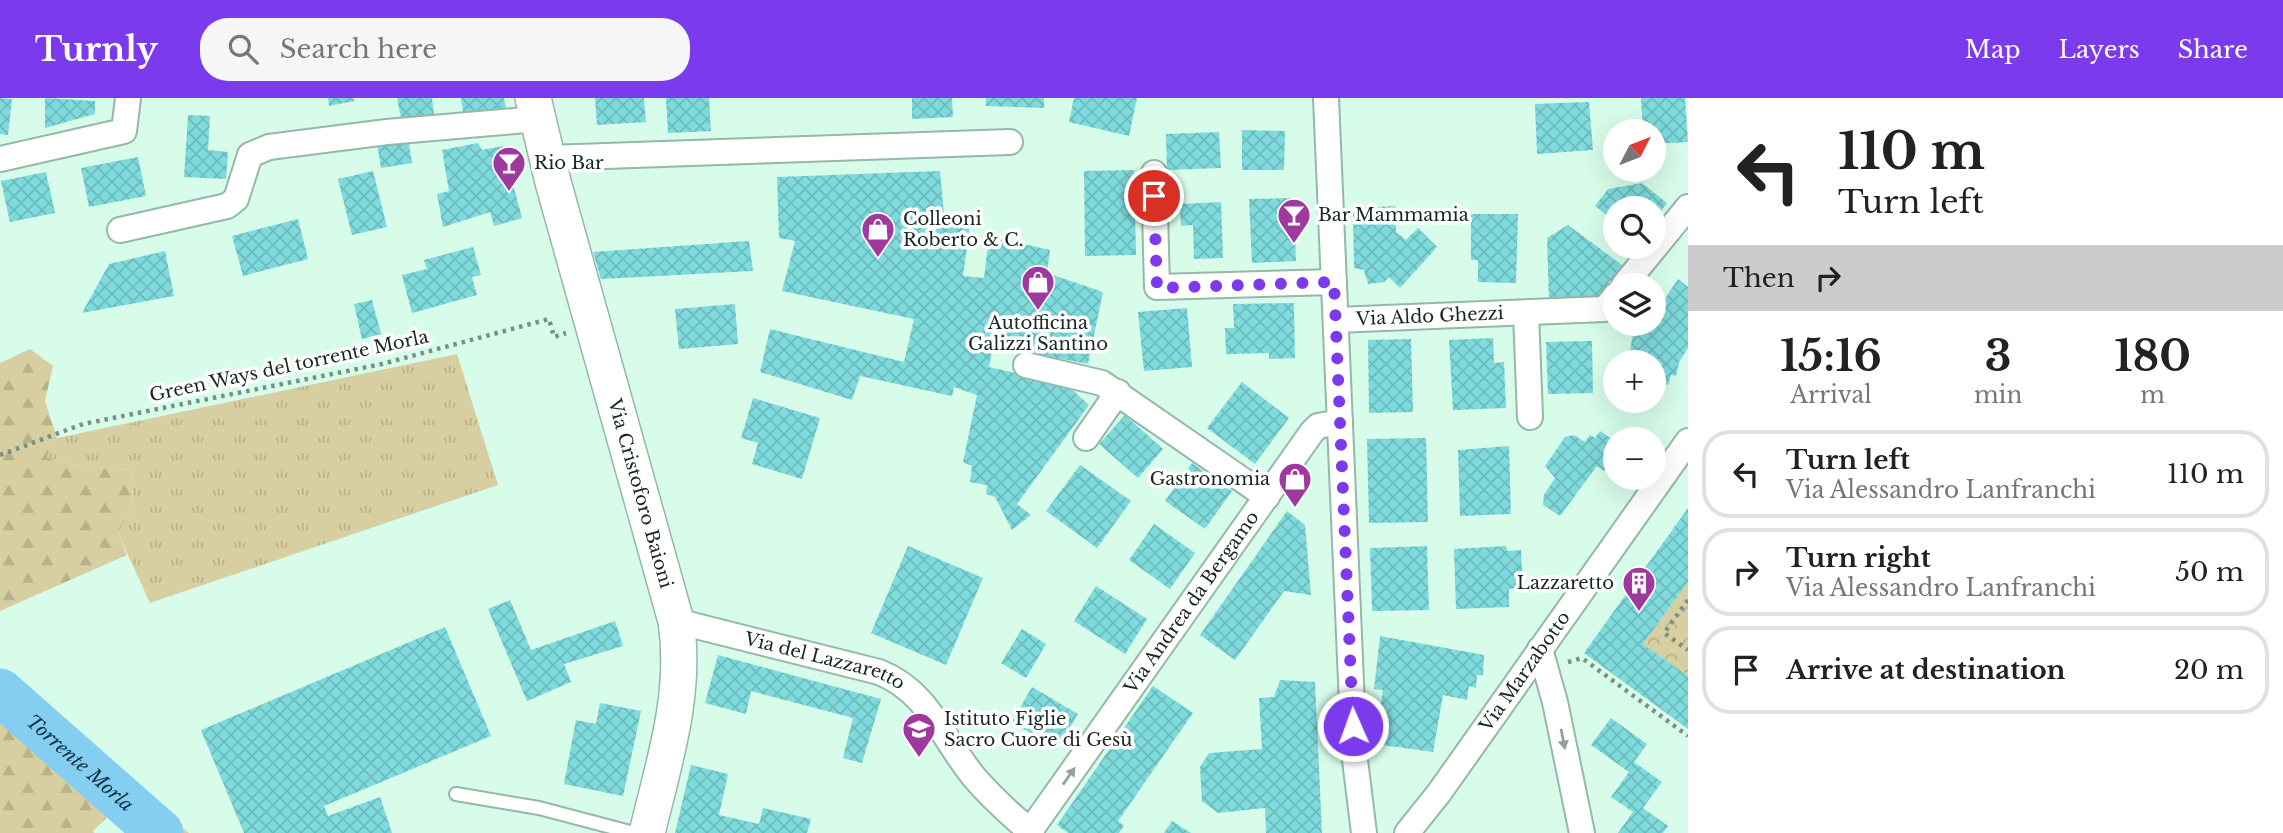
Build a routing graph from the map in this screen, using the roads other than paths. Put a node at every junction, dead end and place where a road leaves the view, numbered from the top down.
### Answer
1 (128, 98) edge
2 (1326, 98) edge
3 (535, 109) edge
4 (1010, 142) dead end
5 (0, 159) edge
6 (548, 159) junction
7 (1154, 173) dead end
8 (1688, 207) edge
9 (120, 230) dead end
10 (1634, 273) edge
11 (1334, 282) junction
12 (1603, 309) edge
13 (1526, 313) junction
14 (1336, 320) junction
15 (1026, 365) dead end
16 (1118, 392) junction
17 (1530, 417) dead end
18 (1340, 422) junction
19 (1086, 438) dead end
20 (1688, 441) edge
21 (1267, 496) junction
22 (676, 621) junction
23 (1543, 660) junction
24 (1510, 691) junction
25 (1555, 702) junction
26 (456, 794) dead end
27 (1031, 832) edge
28 (634, 833) edge
29 (647, 833) edge
30 (1364, 833) edge
31 (1407, 833) edge
32 (1582, 833) edge

1 - 5 street
2 - 11 street
3 - 6 street, Via Cristoforo Baioni
3 - 9 street, Via Cristoforo Baioni
4 - 6 street
6 - 22 street, Via Cristoforo Baioni
7 - 11 street
8 - 10 street
11 - 14 street
12 - 13 street, Via Aldo Ghezzi
13 - 14 street, Via Aldo Ghezzi
13 - 17 street, Via Aldo Ghezzi
14 - 18 street
15 - 16 street
16 - 19 street
16 - 21 street
18 - 21 street, Via Andrea da Bergamo
18 - 30 street
20 - 23 street, Via Marzabotto
27 -> 21 street, Via Andrea da Bergamo
22 - 27 street, Via del Lazzaretto
22 - 29 street, Via Cristoforo Baioni
23 - 24 street, Via Marzabotto
23 - 25 street
24 - 25 street
24 - 31 street, Via Marzabotto
25 -> 32 street
26 - 28 lane

